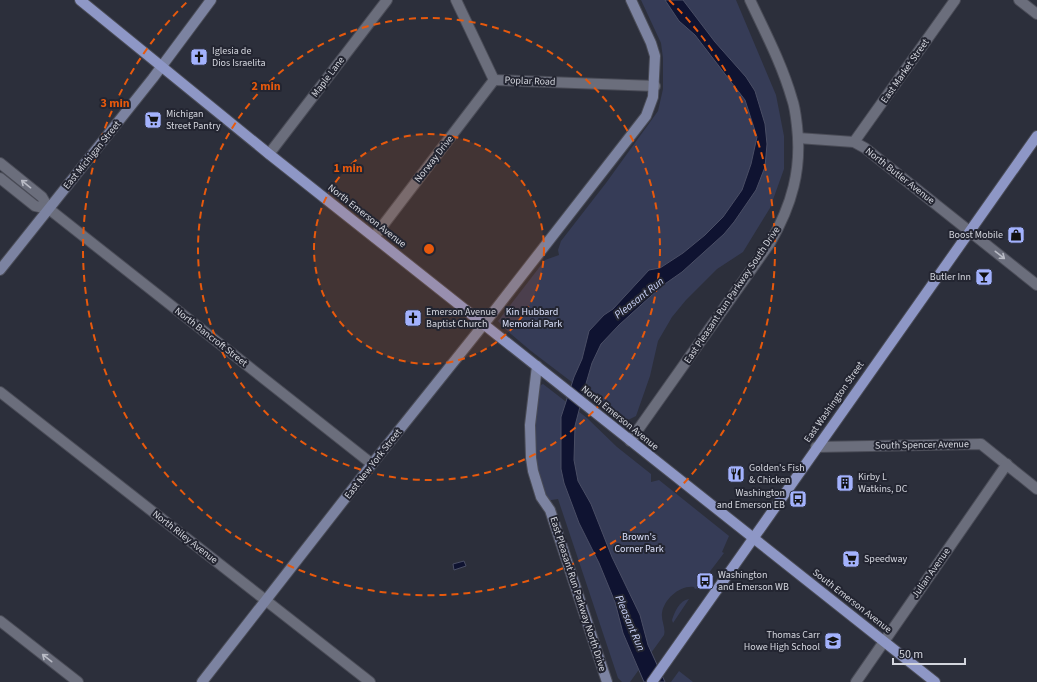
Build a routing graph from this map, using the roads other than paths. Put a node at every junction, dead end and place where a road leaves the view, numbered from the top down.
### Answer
1 (80, 0) edge
2 (211, 0) edge
3 (387, 0) edge
4 (456, 0) edge
5 (631, 0) edge
6 (750, 0) edge
7 (955, 0) edge
8 (1019, 0) edge
9 (1037, 14) edge
10 (161, 67) junction
11 (494, 80) junction
12 (655, 86) junction
13 (1037, 136) edge
14 (798, 138) junction
15 (854, 142) junction
16 (269, 154) junction
17 (0, 163) edge
18 (0, 178) edge
19 (49, 209) junction
20 (969, 231) junction
21 (374, 237) junction
22 (0, 270) edge
23 (1037, 285) edge
24 (484, 324) junction
25 (537, 366) junction
26 (0, 392) edge
27 (630, 441) junction
28 (816, 448) junction
29 (372, 464) junction
30 (1007, 464) junction
31 (1037, 488) edge
32 (754, 538) junction
33 (266, 600) junction
34 (0, 621) edge
35 (884, 641) junction
36 (78, 682) edge
37 (202, 682) edge
38 (370, 682) edge
39 (607, 682) edge
40 (652, 682) edge
41 (856, 682) edge
42 (935, 682) edge

1 - 10 main road, North Emerson Avenue
2 - 10 main road, East Michigan Street
3 - 16 street, Maple Lane
4 - 11 street, Poplar Road
5 - 12 main road
6 - 14 street, East Pleasant Run Parkway South Drive
7 - 15 street, East Market Street
8 - 9 street
10 - 16 main road, North Emerson Avenue
10 - 19 main road, East Michigan Street
11 - 12 street, Poplar Road
11 - 21 street, Norway Drive
12 - 24 main road, East New York Street
13 - 20 main road, East Washington Street
14 - 15 street, North Butler Avenue
14 - 27 street, East Pleasant Run Parkway South Drive
15 - 20 street, North Butler Avenue
16 - 21 main road, North Emerson Avenue
19 -> 17 street, North Bancroft Street
18 - 19 street, North Bancroft Street
19 - 22 main road, East Michigan Street
19 - 29 street, North Bancroft Street
20 -> 23 street, North Butler Avenue
20 - 28 main road, East Washington Street
21 - 24 main road, North Emerson Avenue
24 - 25 main road, North Emerson Avenue
24 - 29 main road, East New York Street
25 - 27 main road, North Emerson Avenue
25 - 39 main road, East Pleasant Run Parkway North Drive
26 - 33 street, North Riley Avenue
27 - 32 main road, North Emerson Avenue
28 - 30 street, South Spencer Avenue
28 - 32 main road, East Washington Street
29 - 33 main road, East New York Street
30 - 31 street, South Spencer Avenue
30 - 35 street, Julian Avenue
32 - 35 main road, South Emerson Avenue
32 - 40 main road, East Washington Street
33 - 37 main road, East New York Street
33 - 38 street, North Riley Avenue
36 -> 34 street
35 - 41 street, Julian Avenue
35 - 42 main road, South Emerson Avenue

